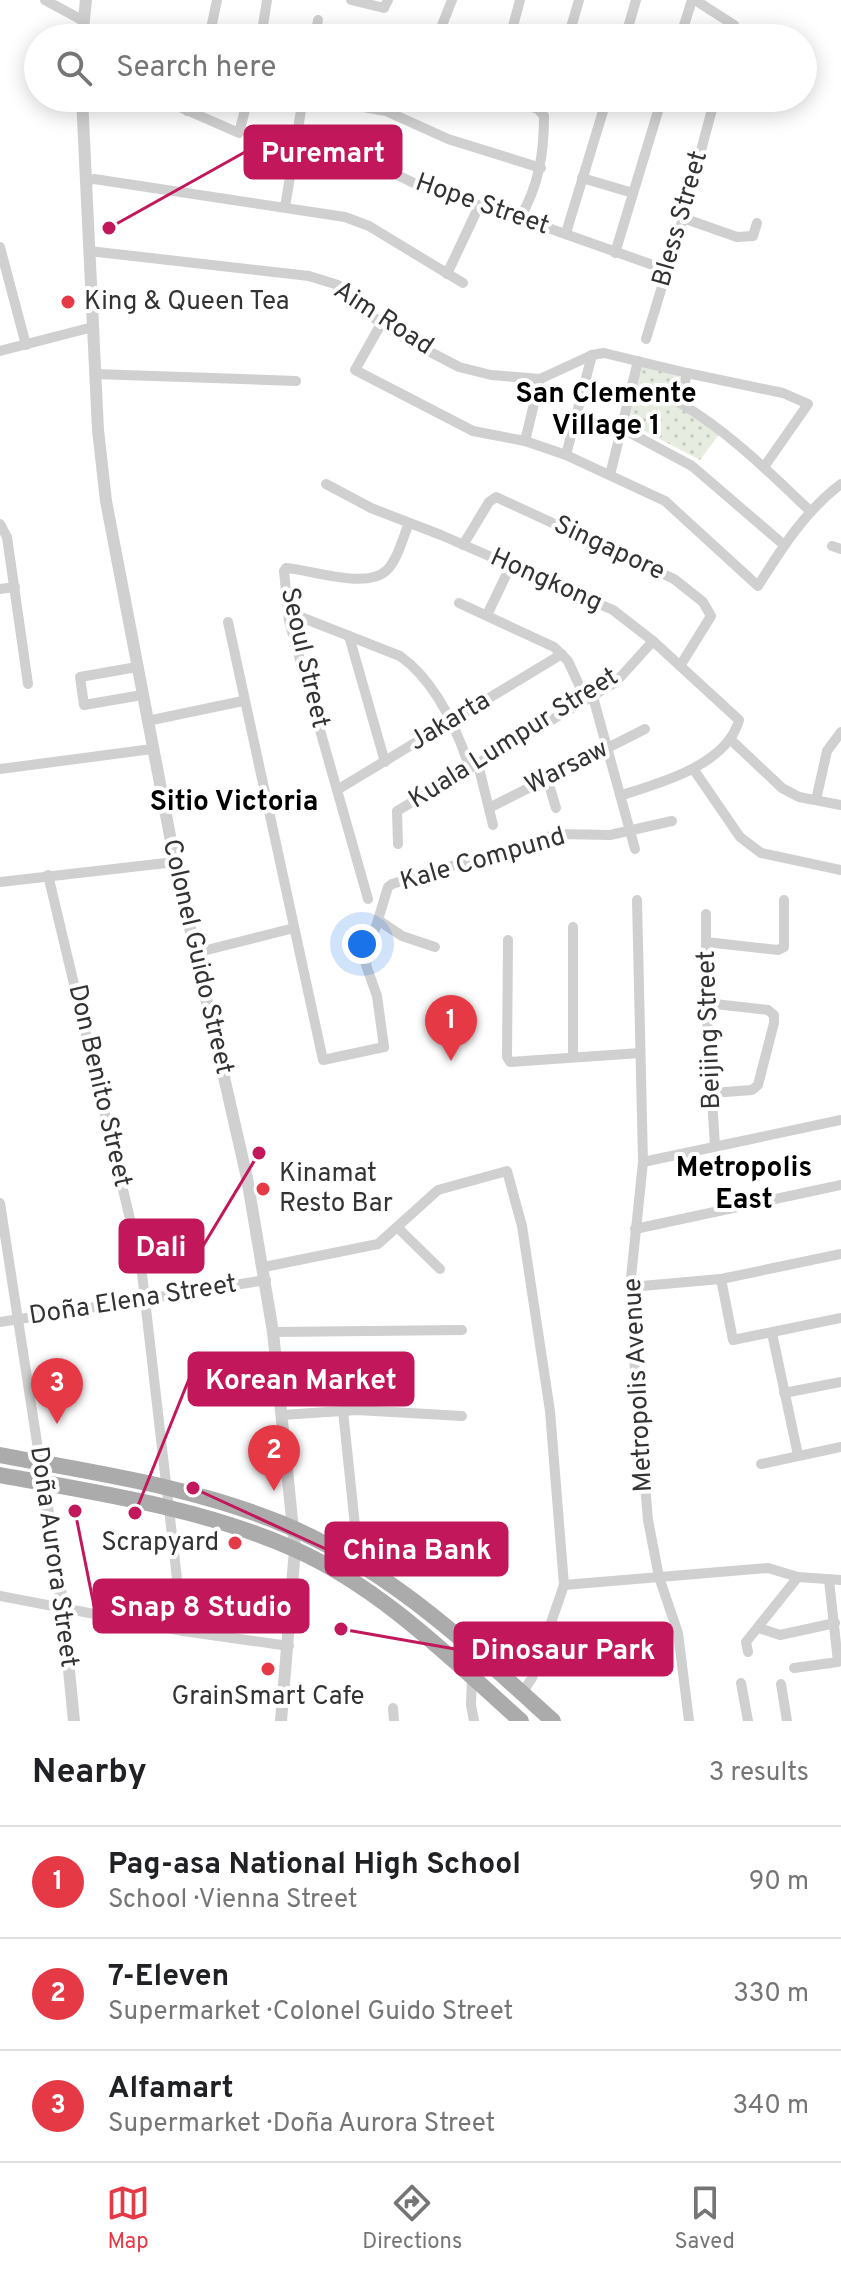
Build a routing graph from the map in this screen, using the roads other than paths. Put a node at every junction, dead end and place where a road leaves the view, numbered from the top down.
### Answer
1 (45, 0) edge
2 (86, 0) edge
3 (217, 0) edge
4 (267, 0) edge
5 (351, 0) edge
6 (388, 0) edge
7 (452, 0) edge
8 (520, 0) edge
9 (579, 0) edge
10 (636, 0) edge
11 (694, 0) edge
12 (82, 20) junction
13 (318, 20) dead end
14 (82, 24) edge
15 (212, 24) edge
16 (263, 24) edge
17 (317, 24) edge
18 (443, 24) edge
19 (519, 24) edge
20 (572, 24) edge
21 (629, 24) edge
22 (685, 24) edge
23 (732, 24) edge
24 (83, 112) edge
25 (189, 112) edge
26 (244, 112) edge
27 (301, 112) edge
28 (388, 112) edge
29 (540, 112) edge
30 (603, 112) edge
31 (658, 112) edge
32 (711, 112) edge
33 (295, 151) junction
34 (541, 168) junction
35 (582, 178) junction
36 (86, 181) junction
37 (633, 193) junction
38 (479, 206) junction
39 (285, 207) junction
40 (520, 218) junction
41 (683, 218) junction
42 (757, 223) dead end
43 (566, 233) junction
44 (0, 247) edge
45 (89, 251) junction
46 (615, 253) junction
47 (667, 270) junction
48 (447, 274) junction
49 (463, 283) dead end
50 (381, 324) junction
51 (93, 327) junction
52 (646, 339) dead end
53 (26, 345) junction
54 (0, 351) edge
55 (592, 355) junction
56 (638, 361) junction
57 (687, 373) junction
58 (95, 374) junction
59 (540, 379) junction
60 (296, 381) dead end
61 (623, 429) junction
62 (525, 441) junction
63 (566, 455) junction
64 (764, 467) junction
65 (610, 475) junction
66 (326, 484) dead end
67 (841, 484) edge
68 (810, 511) junction
69 (409, 523) junction
70 (0, 524) edge
71 (463, 545) junction
72 (784, 545) junction
73 (511, 565) junction
74 (15, 587) junction
75 (0, 589) edge
76 (459, 603) dead end
77 (288, 612) junction
78 (487, 615) junction
79 (228, 622) dead end
80 (349, 636) junction
81 (653, 641) junction
82 (562, 654) junction
83 (680, 666) junction
84 (137, 667) junction
85 (28, 684) dead end
86 (142, 695) junction
87 (589, 699) junction
88 (243, 701) junction
89 (147, 721) junction
90 (452, 721) junction
91 (645, 729) dead end
92 (841, 732) edge
93 (730, 739) junction
94 (608, 747) junction
95 (152, 749) junction
96 (385, 762) junction
97 (474, 767) junction
98 (0, 769) edge
99 (694, 770) junction
100 (547, 778) junction
101 (337, 790) junction
102 (622, 795) junction
103 (816, 800) junction
104 (841, 805) edge
105 (489, 808) junction
106 (556, 808) dead end
107 (672, 821) dead end
108 (493, 825) dead end
109 (632, 831) junction
110 (398, 844) dead end
111 (635, 849) dead end
112 (175, 862) junction
113 (841, 870) edge
114 (48, 875) junction
115 (0, 882) edge
116 (368, 899) dead end
117 (637, 900) dead end
118 (784, 900) dead end
119 (706, 914) dead end
120 (378, 920) junction
121 (573, 927) dead end
122 (294, 928) junction
123 (508, 940) dead end
124 (706, 942) junction
125 (435, 947) dead end
126 (195, 953) junction
127 (706, 1003) junction
128 (640, 1053) junction
129 (573, 1057) junction
130 (712, 1093) junction
131 (841, 1120) edge
132 (715, 1146) junction
133 (643, 1162) junction
134 (841, 1185) edge
135 (0, 1203) edge
136 (398, 1228) junction
137 (635, 1229) junction
138 (841, 1254) edge
139 (440, 1269) dead end
140 (265, 1273) junction
141 (721, 1279) junction
142 (630, 1287) junction
143 (146, 1299) junction
144 (841, 1318) edge
145 (18, 1320) junction
146 (0, 1322) edge
147 (462, 1330) dead end
148 (273, 1332) junction
149 (772, 1333) junction
150 (841, 1382) edge
151 (784, 1393) junction
152 (343, 1411) junction
153 (282, 1415) junction
154 (462, 1416) dead end
155 (841, 1447) edge
156 (0, 1455) edge
157 (798, 1455) junction
158 (40, 1462) junction
159 (761, 1464) dead end
160 (0, 1475) edge
161 (42, 1483) junction
162 (166, 1487) junction
163 (169, 1508) junction
164 (294, 1528) junction
165 (295, 1549) junction
166 (359, 1564) junction
167 (659, 1577) junction
168 (798, 1577) junction
169 (835, 1580) edge
170 (564, 1585) junction
171 (0, 1596) edge
172 (63, 1609) junction
173 (835, 1623) junction
174 (759, 1628) junction
175 (183, 1631) junction
176 (289, 1646) junction
177 (748, 1652) dead end
178 (794, 1668) dead end
179 (472, 1677) junction
180 (741, 1683) dead end
181 (781, 1684) dead end
182 (522, 1693) junction
183 (393, 1708) dead end
184 (74, 1721) edge
185 (281, 1721) edge
186 (394, 1721) edge
187 (474, 1721) edge
188 (521, 1721) edge
189 (553, 1721) edge
190 (689, 1721) edge
191 (748, 1721) edge
192 (787, 1721) edge

1 - 12 street
2 - 12 street
3 - 15 street
4 - 16 street
5 - 6 street
7 - 18 street
8 - 19 street
9 - 20 street
10 - 21 street
11 - 22 street
11 - 23 street
12 - 14 street
13 - 17 street
24 - 36 street, Colonel Guido Street
25 - 26 street
27 - 33 street
28 - 34 street
29 - 34 street
30 - 35 street
31 - 37 street
32 - 41 street, Bless Street
33 - 38 street, Hope Street
33 - 39 street
34 - 40 street
35 - 37 street
35 - 43 street
36 - 39 street
36 - 45 street, Colonel Guido Street
37 - 46 street
38 - 40 street, Hope Street
38 - 48 street
39 - 48 street
40 - 43 street, Hope Street
41 - 42 street
41 - 47 street, Bless Street
43 - 46 street, Hope Street
44 - 53 street
45 - 50 street, Aim Road
45 - 51 street, Colonel Guido Street
46 - 47 street, Hope Street
47 - 52 street, Bless Street
48 - 49 street
50 - 59 street, Aim Road
50 - 62 street
51 - 53 street
51 - 58 street, Colonel Guido Street
53 - 54 street
55 - 56 street
55 - 59 street, Aim Road
55 - 63 street
56 - 57 street
56 - 61 street
57 - 64 street
57 - 64 street
58 - 60 street
58 - 84 street, Colonel Guido Street
59 - 62 street
61 - 65 street
61 - 72 street
62 - 63 street
63 - 65 street
64 - 68 street
65 - 72 street
66 - 69 street, Hongkong
67 - 68 street
68 - 72 street
69 - 71 street, Hongkong
69 - 77 street, Seoul Street
70 - 74 street
71 - 73 street, Hongkong
71 - 83 street, Singapore
73 - 78 street
73 - 81 street, Hongkong
74 - 75 street
74 - 85 street
76 - 78 street
77 - 80 street
77 - 101 street, Seoul Street
78 - 82 street
79 - 88 street
80 - 90 street
80 - 96 street
81 - 83 street, Hongkong
81 - 87 street, Kuala Lumpur Street
82 - 87 street
82 - 90 street, Jakarta
83 - 93 street, Hongkong
84 - 86 street, Colonel Guido Street
84 - 86 street
86 - 89 street, Colonel Guido Street
87 - 94 street
87 - 97 street, Kuala Lumpur Street
88 - 89 street
88 - 122 street
89 - 95 street, Colonel Guido Street
90 - 96 street, Jakarta
90 - 97 street
91 - 94 street, Warsaw
92 - 103 street
93 - 99 street
93 - 103 street
94 - 100 street, Warsaw
94 - 102 street
95 - 98 street
95 - 112 street, Colonel Guido Street
96 - 101 street, Jakarta
97 - 105 street
97 - 110 street, Kuala Lumpur Street
99 - 102 street
99 - 113 street
100 - 105 street, Warsaw
100 - 106 street
101 - 116 street, Seoul Street
102 - 109 street
103 - 104 street
105 - 108 street
107 - 109 street, Kale Compund
109 - 111 street
109 - 120 street, Kale Compund
112 - 114 street
112 - 126 street, Colonel Guido Street
114 - 115 street
114 - 143 street, Don Benito Street
117 - 128 street, Metropolis Avenue
118 - 124 street
119 - 124 street, Beijing Street
120 - 122 street
120 - 125 street
121 - 129 street
122 - 126 street
123 - 129 street
124 - 127 street, Beijing Street
126 - 140 street, Colonel Guido Street
127 - 130 street, Beijing Street
127 - 130 street
128 - 129 street
128 - 133 street, Metropolis Avenue
130 - 132 street, Beijing Street
131 - 132 street
132 - 133 street
133 - 137 street, Metropolis Avenue
134 - 137 street
135 - 145 street, Doña Aurora Street
136 - 139 street
136 - 140 street, Doña Elena Street
136 - 170 street, Doña Elena Street
137 - 142 street, Metropolis Avenue
138 - 141 street
140 - 143 street, Doña Elena Street
140 - 148 street, Colonel Guido Street
141 - 142 street
141 - 149 street
142 - 167 street, Metropolis Avenue
143 - 145 street, Doña Elena Street
143 - 162 street, Don Benito Street
144 - 149 street
145 - 146 street, Doña Elena Street
145 - 158 street, Doña Aurora Street
147 - 148 street
148 - 153 street, Colonel Guido Street
149 - 151 street
150 - 151 street
151 - 157 street
152 - 153 street
152 - 154 street
152 - 166 street
153 - 164 street, Colonel Guido Street
155 - 157 street
156 - 158 main road
157 - 159 street
158 - 161 street, Doña Aurora Street
158 - 162 main road
160 - 161 main road
161 - 163 main road
161 - 172 street, Doña Aurora Street
162 - 163 street, Don Benito Street
162 - 164 main road
163 - 165 main road
163 - 175 street, Don Benito Street
164 - 165 street, Colonel Guido Street
164 - 166 main road
165 - 176 street, Colonel Guido Street
165 - 179 main road
166 - 182 main road
167 - 168 street
167 - 170 street
167 - 190 street, Metropolis Avenue
168 - 169 street
168 - 174 street
169 - 173 street
170 - 182 street
171 - 172 street
172 - 175 street
172 - 184 street, Doña Aurora Street
173 - 174 street
173 - 178 street
174 - 177 street
175 - 176 street
176 - 185 street, Colonel Guido Street
179 - 187 street
179 - 188 main road
180 - 191 street
181 - 192 street
182 - 189 main road
183 - 186 street

